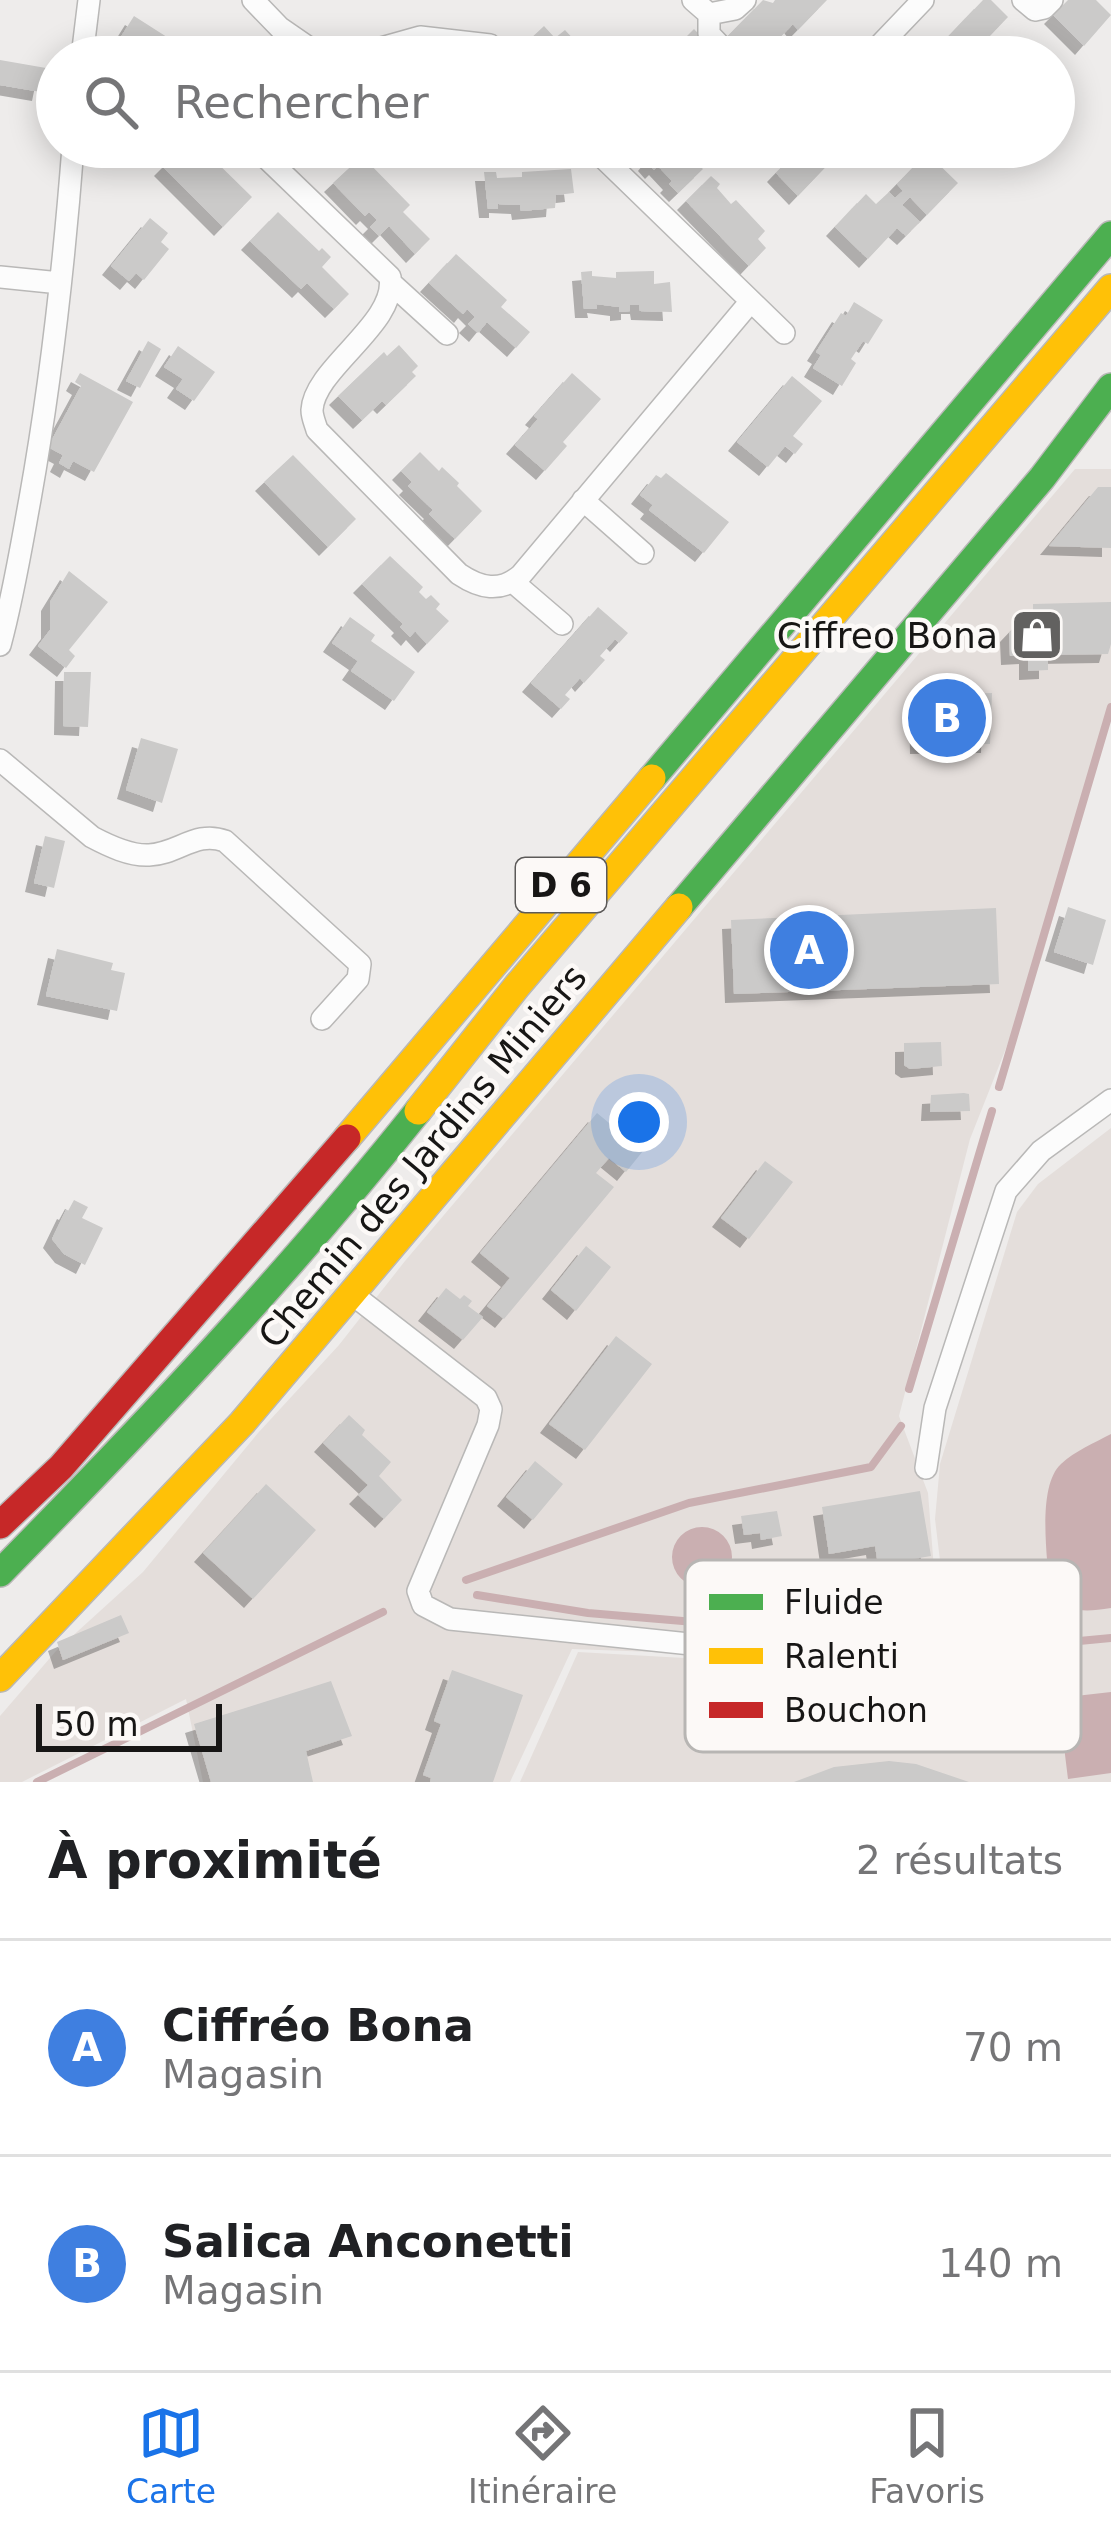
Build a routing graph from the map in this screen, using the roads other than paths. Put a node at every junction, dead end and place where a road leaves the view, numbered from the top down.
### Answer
1 (89, 0) edge
2 (253, 0) edge
3 (745, 0) edge
4 (923, 0) edge
5 (701, 7) edge
6 (85, 36) edge
7 (292, 36) edge
8 (711, 36) edge
9 (888, 36) edge
10 (71, 168) edge
11 (277, 168) edge
12 (614, 168) edge
13 (1111, 235) edge
14 (0, 277) edge
15 (61, 283) junction
16 (392, 284) junction
17 (1111, 288) edge
18 (751, 301) junction
19 (784, 333) dead end
20 (447, 334) dead end
21 (1111, 387) edge
22 (583, 500) junction
23 (644, 553) dead end
24 (513, 582) junction
25 (562, 624) dead end
26 (0, 645) edge
27 (0, 760) edge
28 (517, 986) junction
29 (322, 1019) dead end
30 (1111, 1100) edge
31 (352, 1294) junction
32 (926, 1468) dead end
33 (0, 1525) edge
34 (0, 1573) edge
35 (0, 1599) edge
36 (685, 1644) edge
37 (0, 1678) edge

1 - 6 street
2 - 7 street
3 - 5 street
4 - 9 street
5 - 8 street
10 - 15 street
11 - 16 street
12 - 18 street
13 - 33 main road, D 6
14 - 15 street
15 - 26 street
16 - 20 street
16 - 24 street
17 - 28 main road, D 6
18 - 19 street
18 - 22 street
21 - 31 main road, Chemin des Jardins Miniers
22 - 23 street
22 - 24 street
24 - 25 street
27 - 29 street
28 - 34 main road, D 6
28 - 35 main road
30 - 32 street
31 - 36 street
31 - 37 main road, Chemin des Jardins Miniers

